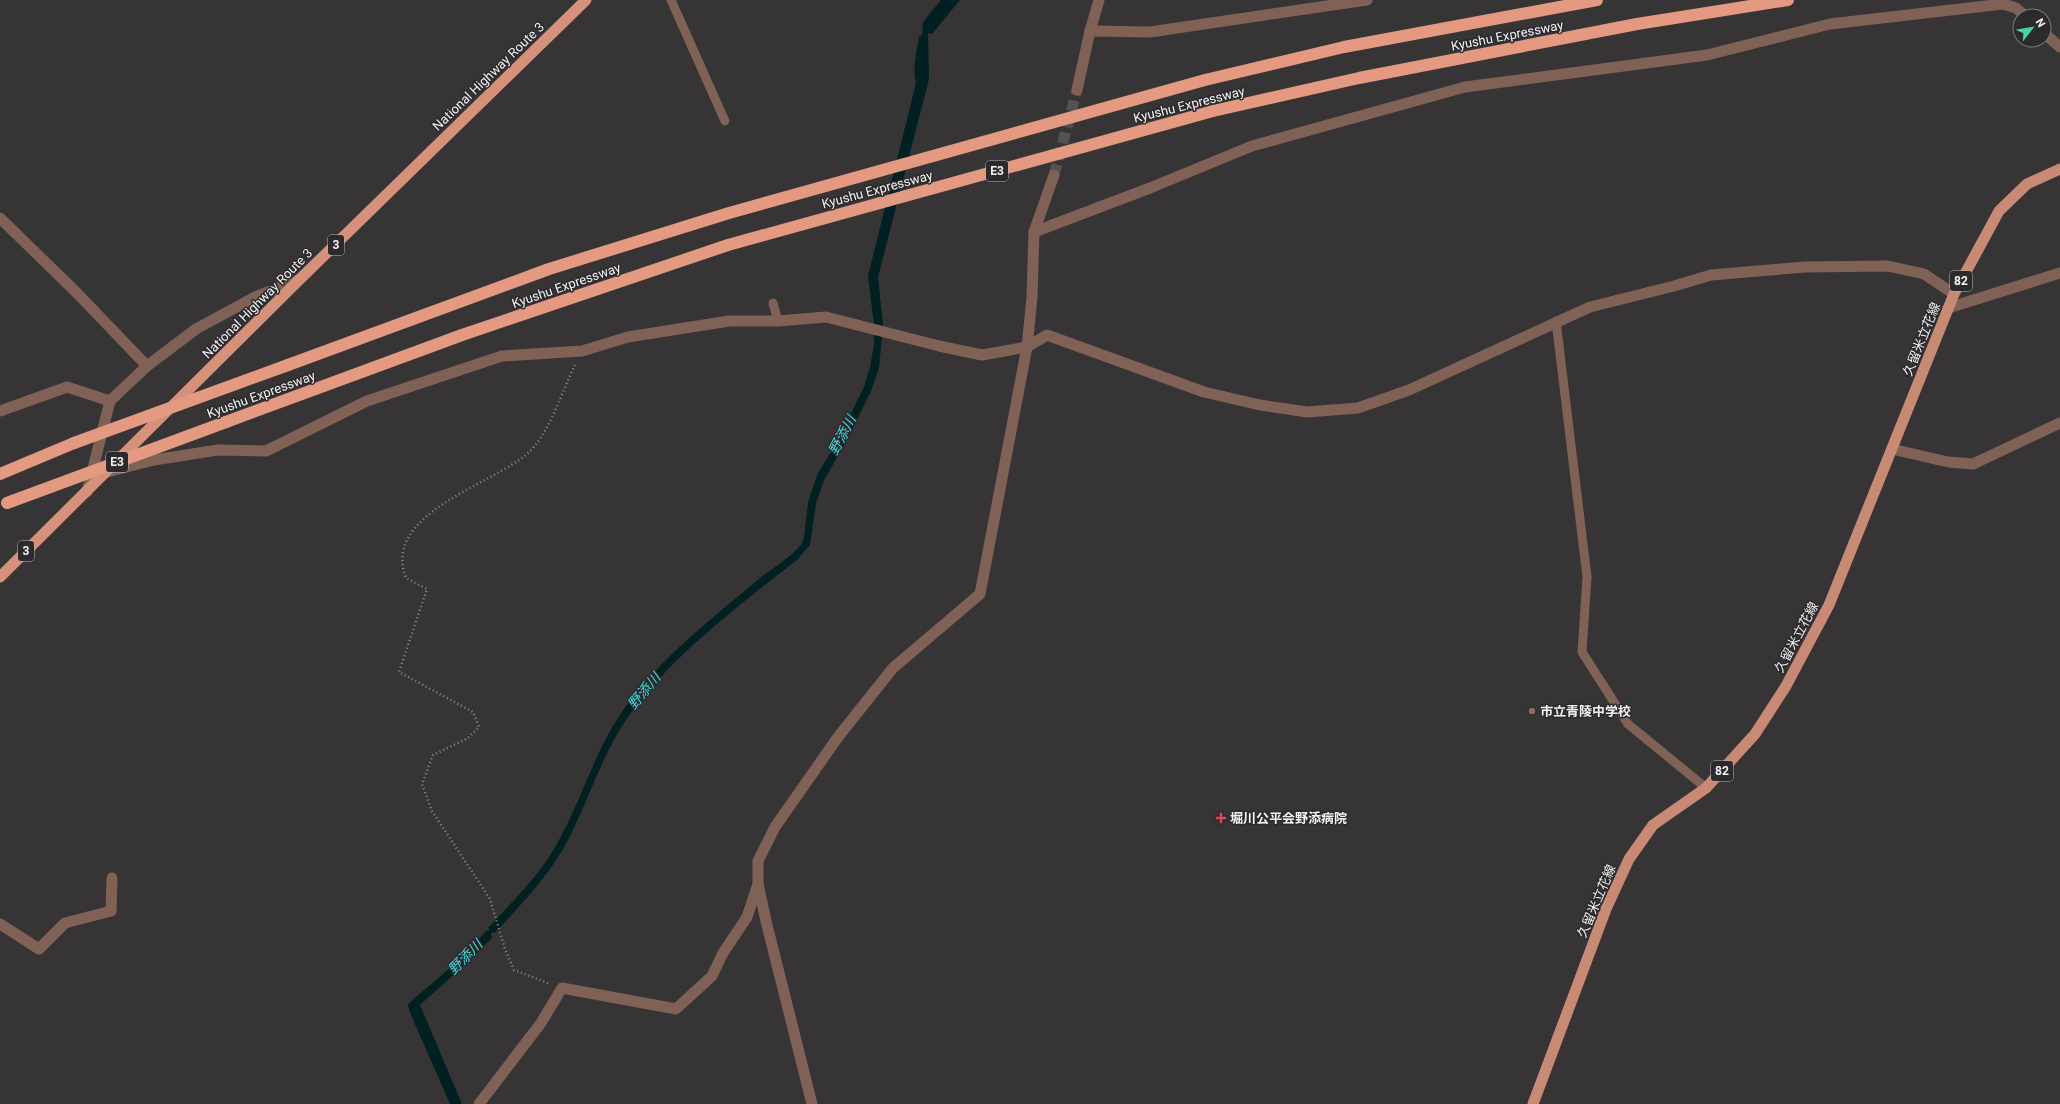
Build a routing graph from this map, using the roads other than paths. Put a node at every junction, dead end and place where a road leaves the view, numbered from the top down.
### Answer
1 (586, 0) edge
2 (672, 0) edge
3 (1099, 0) edge
4 (1367, 0) edge
5 (1597, 0) edge
6 (1788, 0) edge
7 (2016, 8) edge
8 (1090, 31) junction
9 (2052, 40) edge
10 (2060, 47) edge
11 (1077, 90) tunnel mouth
12 (725, 121) dead end
13 (2060, 169) edge
14 (1054, 176) tunnel mouth
15 (0, 218) edge
16 (1034, 232) junction
17 (2060, 273) edge
18 (299, 280) junction
19 (1954, 294) junction
20 (773, 303) dead end
21 (1948, 308) junction
22 (778, 321) junction
23 (1556, 321) junction
24 (1027, 347) junction
25 (147, 366) junction
26 (110, 401) junction
27 (0, 411) edge
28 (2060, 423) edge
29 (1892, 449) junction
30 (107, 472) junction
31 (0, 474) edge
32 (87, 492) junction
33 (3, 504) edge
34 (0, 577) edge
35 (1706, 788) junction
36 (112, 878) dead end
37 (758, 884) junction
38 (0, 924) edge
39 (479, 1104) edge
40 (812, 1104) edge
41 (1533, 1104) edge

1 - 18 highway, National Highway Route 3 / 3
2 - 12 lane
3 - 8 street
4 - 8 street
5 - 31 highway, Kyushu Expressway / E3, bridge
6 - 33 highway, Kyushu Expressway / E3, bridge
7 - 16 street
8 - 11 street
9 - 10 street
13 - 19 main road, 久留米立花線 / 82
14 - 16 street
15 - 25 street
16 - 24 street
17 - 21 street
18 - 25 street
18 - 30 highway, National Highway Route 3 / 3
19 - 21 main road, 久留米立花線 / 82
19 - 23 street
20 - 22 lane
21 - 29 main road, 久留米立花線 / 82
22 - 24 street
22 - 30 street
23 - 24 street
23 - 35 lane
24 - 37 street
25 - 26 street
26 - 27 street
26 - 32 street
28 - 29 street
29 - 35 main road, 久留米立花線 / 82
30 - 32 highway, National Highway Route 3 / 3
32 - 34 highway, National Highway Route 3 / 3
35 - 41 main road, 久留米立花線 / 82
36 - 38 street
37 - 39 street
37 - 40 street

